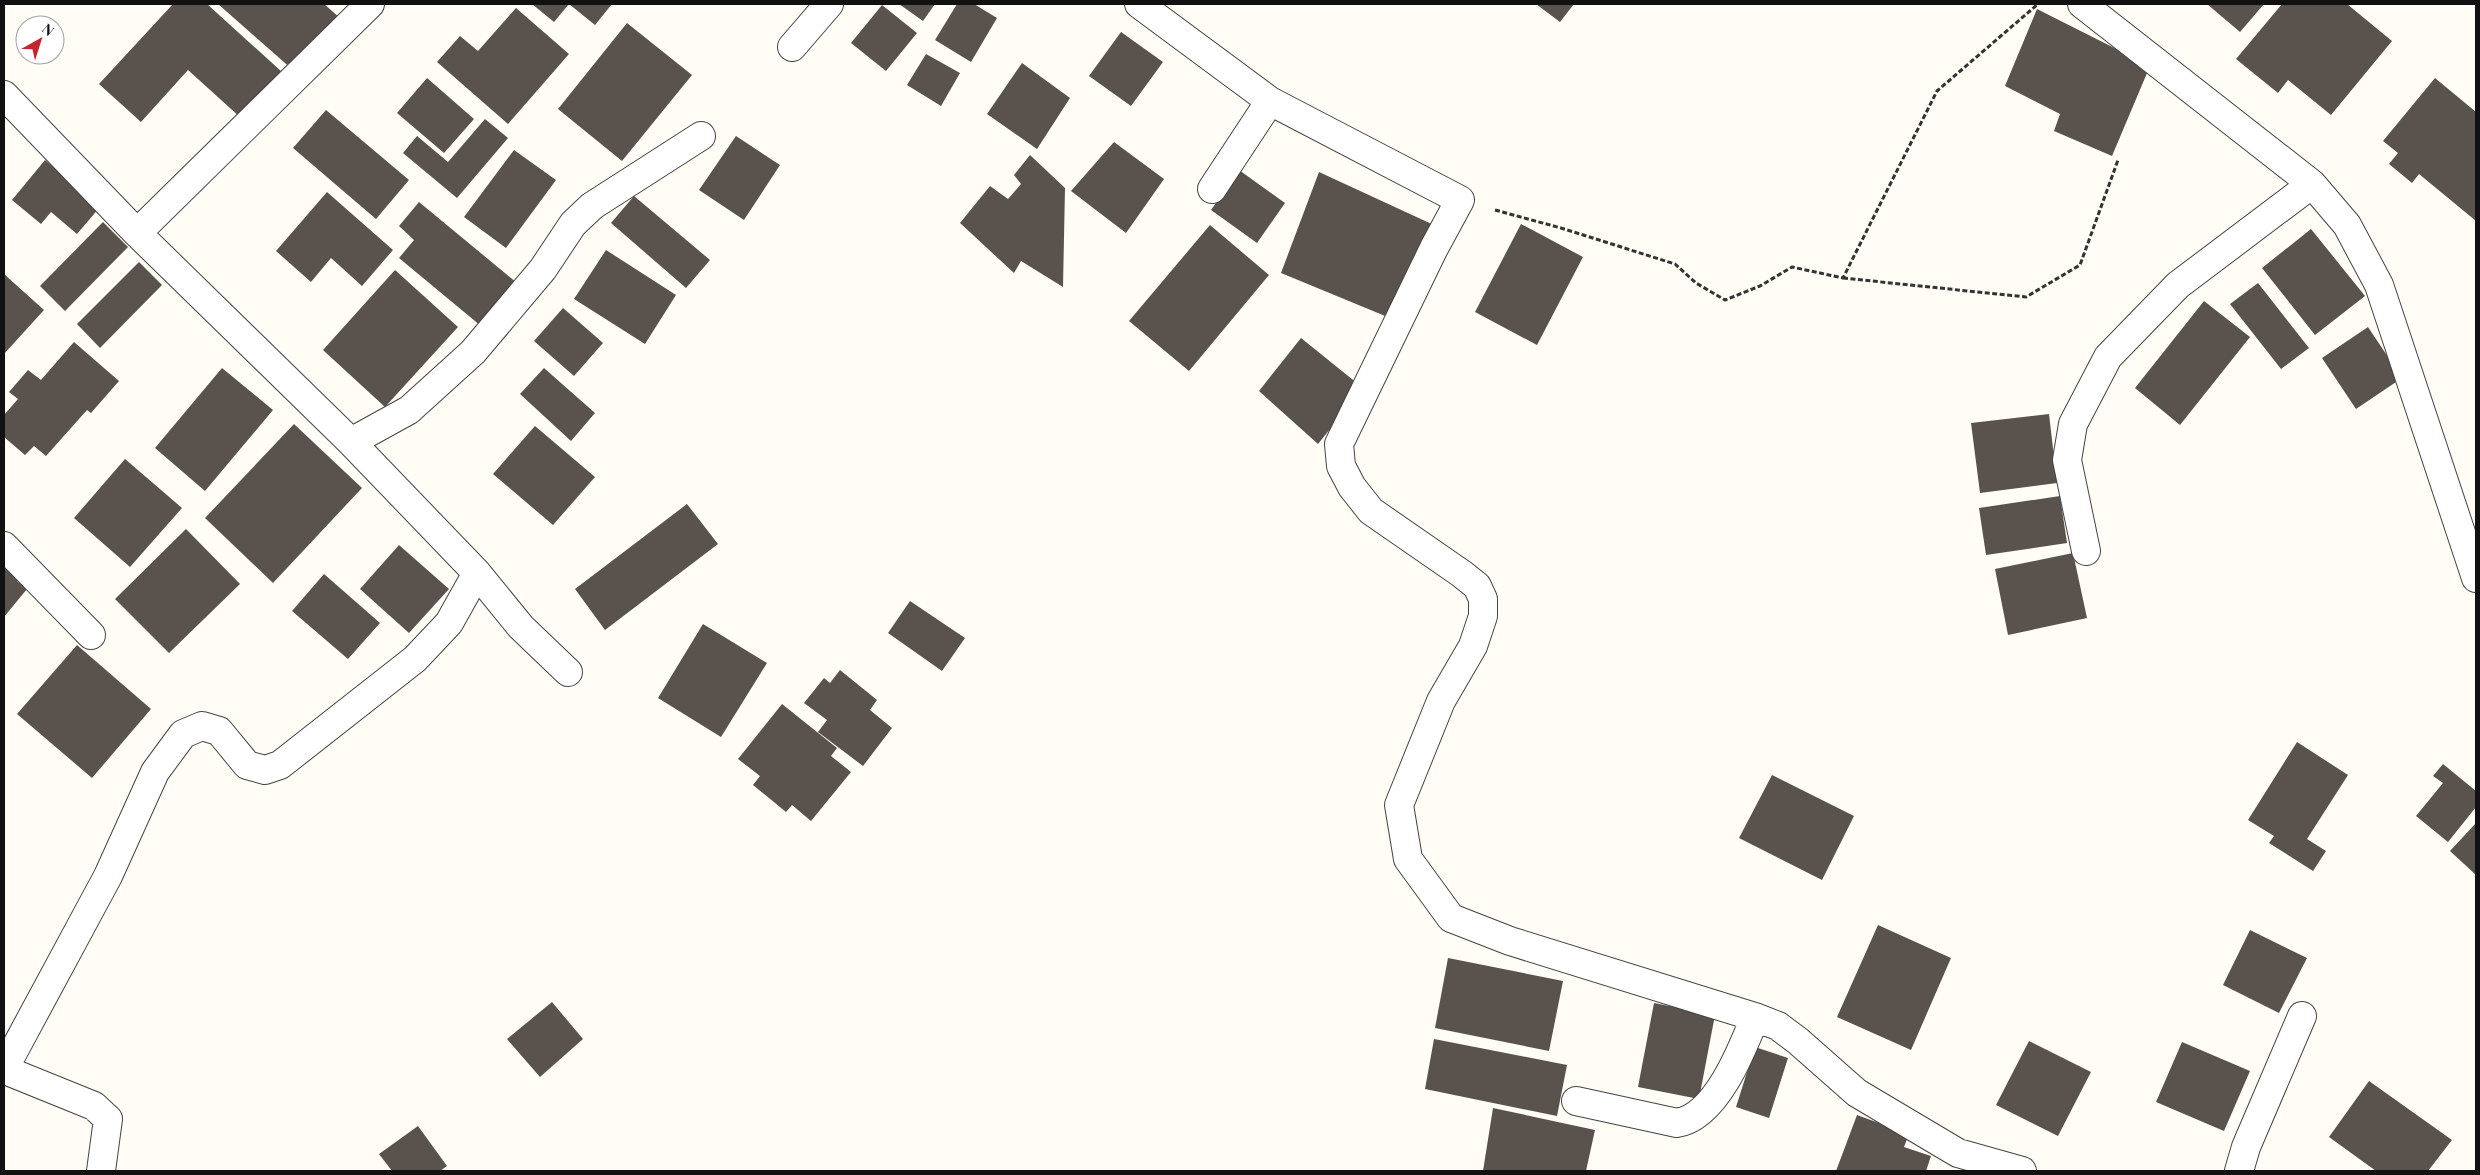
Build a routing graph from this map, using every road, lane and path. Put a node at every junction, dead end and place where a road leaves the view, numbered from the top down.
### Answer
1 (370, 4) edge
2 (829, 4) edge
3 (1139, 4) edge
4 (2038, 4) edge
5 (2082, 4) edge
6 (792, 47) dead end
7 (4, 95) edge
8 (1270, 101) junction
9 (701, 136) dead end
10 (2118, 160) dead end
11 (2312, 184) junction
12 (1212, 189) dead end
13 (1460, 200) junction
14 (137, 233) junction
15 (1843, 278) junction
16 (351, 442) junction
17 (4, 546) edge
18 (2086, 551) dead end
19 (477, 573) junction
20 (2476, 578) edge
21 (91, 635) dead end
22 (568, 672) dead end
23 (2302, 1016) dead end
24 (1755, 1017) junction
25 (4, 1070) edge
26 (1576, 1101) dead end
27 (101, 1171) edge
28 (2022, 1171) edge
29 (2239, 1171) edge

1 - 14 street
2 - 6 street
3 - 8 street
4 - 15 path
5 - 11 street
7 - 14 street
8 - 12 street
8 - 13 street
9 - 16 street
10 - 15 path
11 - 18 street
11 - 20 street
13 - 15 path
13 - 24 street
14 - 16 street
16 - 19 street
17 - 21 street
19 - 22 street
19 - 25 street
23 - 29 street
24 - 26 street
24 - 28 street
25 - 27 street

